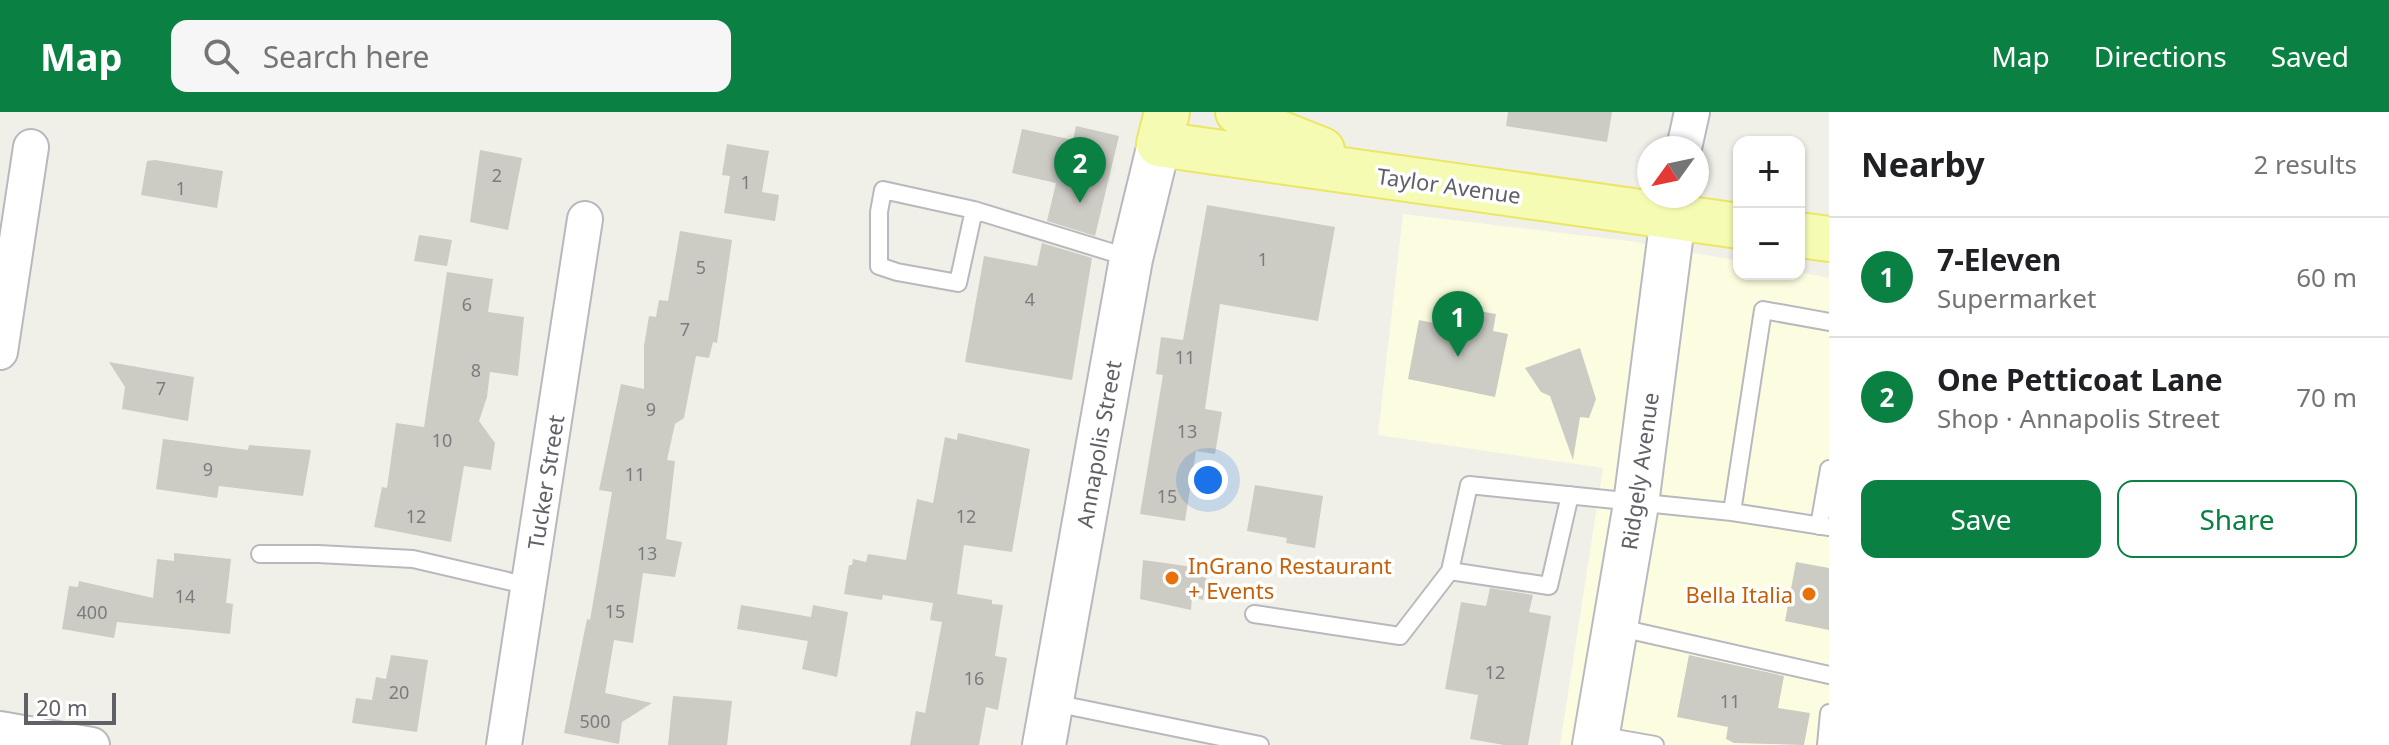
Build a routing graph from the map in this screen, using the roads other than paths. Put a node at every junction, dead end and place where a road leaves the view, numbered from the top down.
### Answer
1 (1238, 112) edge
2 (1692, 112) edge
3 (1163, 128) edge
4 (1687, 136) edge
5 (31, 147) dead end
6 (1388, 176) junction
7 (1637, 202) edge
8 (1675, 208) edge
9 (1681, 208) edge
10 (974, 210) junction
11 (585, 219) dead end
12 (1733, 224) edge
13 (1805, 236) edge
14 (1829, 239) edge
15 (1131, 259) junction
16 (1829, 322) edge
17 (0, 352) edge
18 (1829, 469) edge
19 (1570, 495) junction
20 (1636, 504) junction
21 (1732, 512) junction
22 (1824, 526) edge
23 (260, 554) dead end
24 (1450, 571) junction
25 (529, 586) junction
26 (1254, 614) dead end
27 (1615, 627) junction
28 (1829, 675) edge
29 (1052, 703) junction
30 (1829, 713) edge
31 (0, 729) edge
32 (1596, 740) edge
33 (92, 745) edge
34 (504, 745) edge
35 (1044, 745) edge
36 (1260, 745) edge
37 (1655, 745) edge
38 (1826, 745) edge

1 - 6 main road
2 - 4 street
3 - 6 main road, Taylor Avenue
3 - 15 street, Annapolis Street
5 - 17 street
6 - 7 main road, Taylor Avenue
8 - 20 main road, Ridgely Avenue
9 - 12 main road, Taylor Avenue
10 - 10 lane
10 - 15 lane
11 - 25 street, Tucker Street
13 - 14 main road
15 - 29 street, Annapolis Street
16 - 21 lane
18 - 22 lane
19 - 20 lane
19 - 24 lane
19 - 24 lane
20 - 21 lane
20 - 27 main road, Ridgely Avenue
21 - 22 lane
23 - 25 lane
24 - 26 lane
25 - 34 street, Tucker Street
27 - 28 lane
27 - 32 main road, Ridgely Avenue
29 - 35 street, Annapolis Street
29 - 36 lane
30 - 38 lane
31 - 33 street
32 - 37 lane

